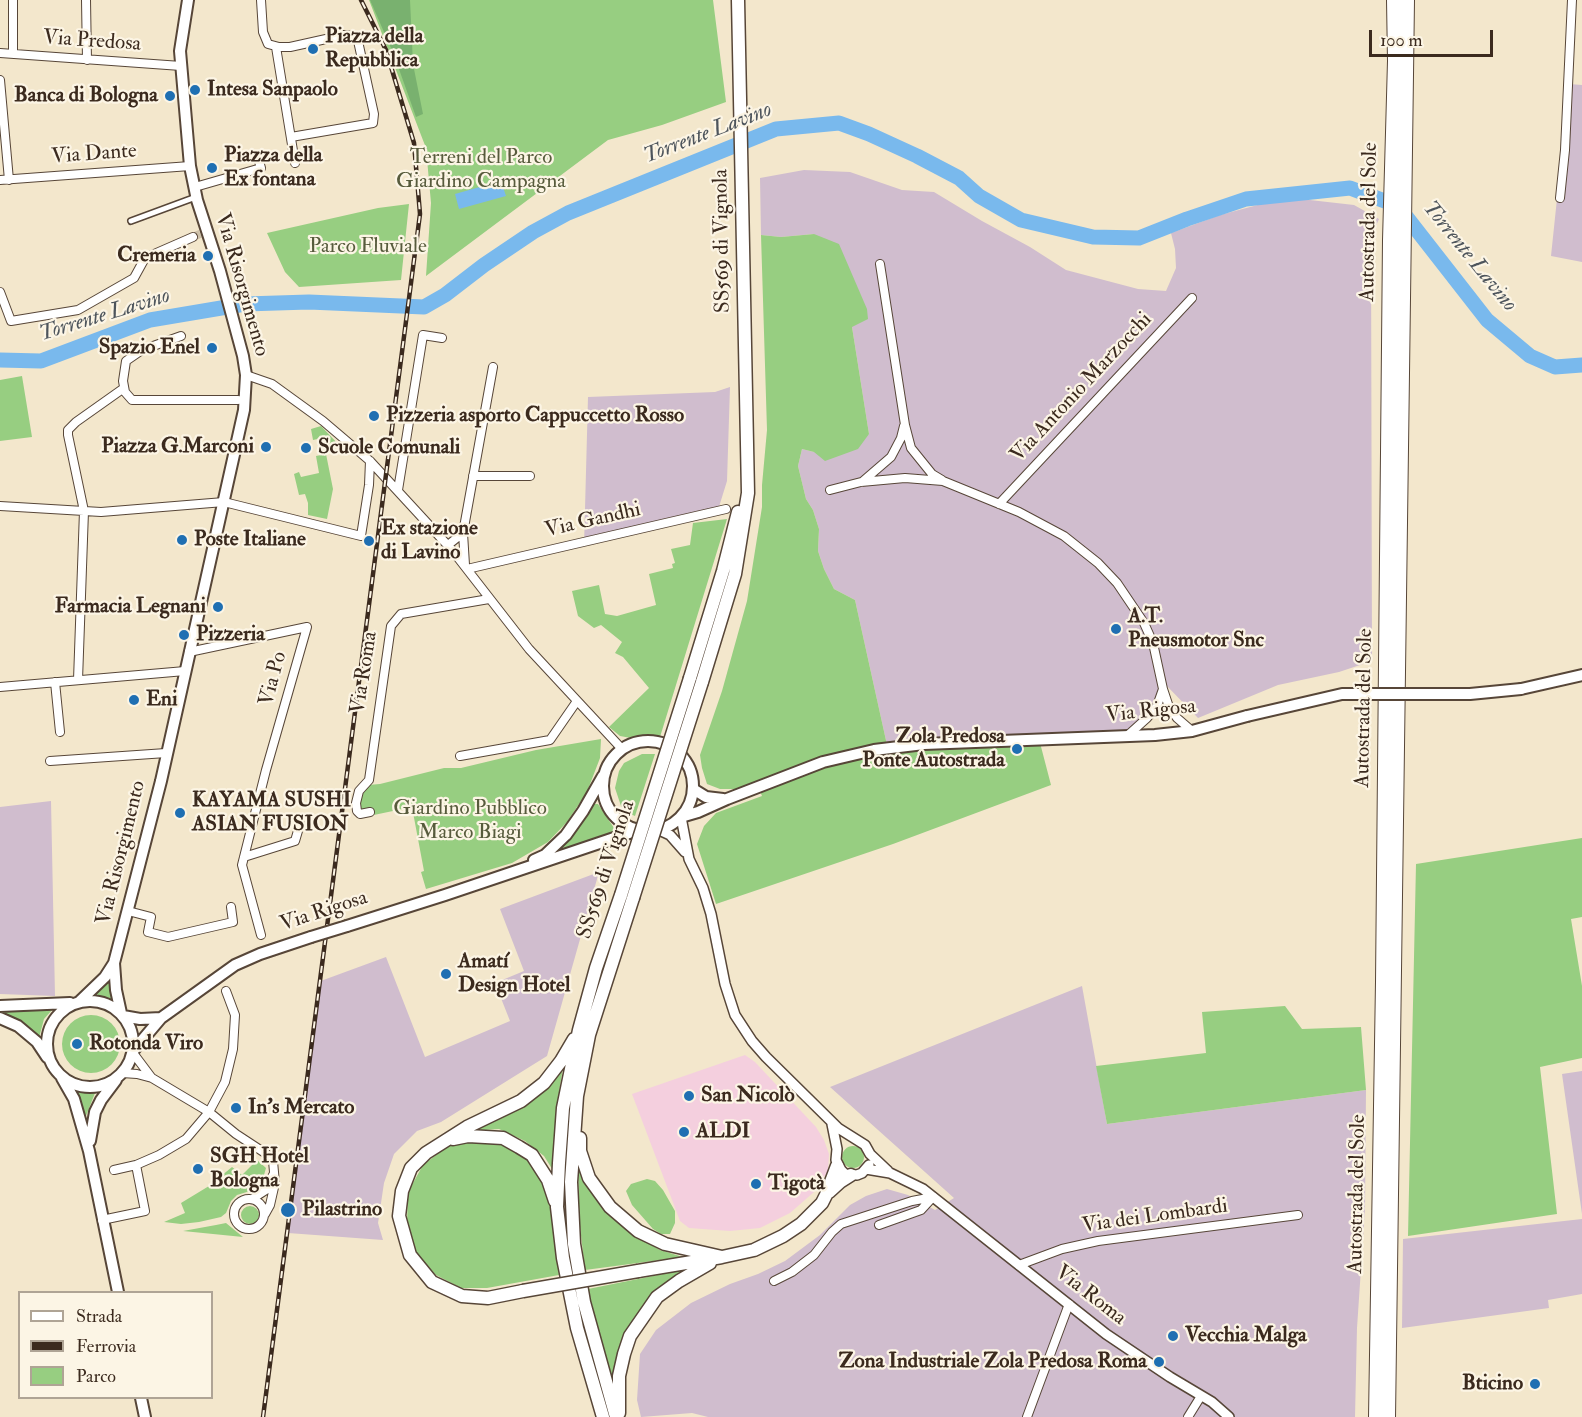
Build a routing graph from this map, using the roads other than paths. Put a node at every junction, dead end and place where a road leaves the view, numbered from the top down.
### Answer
1 (13, 0) edge
2 (86, 0) edge
3 (188, 0) edge
4 (261, 0) edge
5 (738, 0) edge
6 (1394, 0) edge
7 (1407, 0) edge
8 (1572, 0) edge
9 (276, 47) junction
10 (0, 52) edge
11 (14, 54) junction
12 (87, 60) junction
13 (181, 66) junction
14 (0, 80) edge
15 (291, 137) junction
16 (258, 158) dead end
17 (295, 163) dead end
18 (190, 166) junction
19 (4, 180) edge
20 (196, 192) junction
21 (1560, 198) dead end
22 (131, 222) dead end
23 (193, 237) tunnel mouth
24 (880, 264) dead end
25 (0, 292) edge
26 (1192, 298) dead end
27 (181, 336) dead end
28 (442, 338) dead end
29 (493, 367) dead end
30 (246, 375) junction
31 (124, 388) junction
32 (238, 400) dead end
33 (905, 425) junction
34 (370, 461) junction
35 (383, 476) junction
36 (473, 476) junction
37 (530, 476) dead end
38 (943, 481) junction
39 (861, 482) junction
40 (369, 485) junction
41 (398, 490) junction
42 (830, 490) dead end
43 (224, 502) junction
44 (999, 504) junction
45 (0, 506) edge
46 (726, 509) dead end
47 (84, 512) junction
48 (463, 532) junction
49 (447, 544) junction
50 (466, 568) junction
51 (489, 599) junction
52 (189, 652) junction
53 (185, 671) junction
54 (1582, 675) edge
55 (78, 680) junction
56 (55, 682) junction
57 (0, 687) edge
58 (1163, 689) junction
59 (577, 700) junction
60 (1192, 730) junction
61 (60, 732) dead end
62 (1126, 736) junction
63 (622, 749) junction
64 (166, 753) junction
65 (459, 756) dead end
66 (50, 761) dead end
67 (606, 771) junction
68 (693, 789) junction
69 (727, 799) junction
70 (370, 812) dead end
71 (681, 817) junction
72 (300, 824) dead end
73 (638, 830) junction
74 (659, 830) junction
75 (244, 857) junction
76 (689, 859) junction
77 (513, 872) junction
78 (627, 897) junction
79 (231, 907) dead end
80 (128, 911) junction
81 (261, 935) dead end
82 (114, 963) junction
83 (226, 991) dead end
84 (77, 1002) junction
85 (0, 1006) edge
86 (122, 1014) junction
87 (0, 1018) edge
88 (161, 1018) junction
89 (579, 1030) junction
90 (133, 1052) junction
91 (51, 1062) junction
92 (121, 1074) junction
93 (60, 1075) junction
94 (152, 1078) junction
95 (577, 1096) junction
96 (209, 1112) junction
97 (831, 1122) junction
98 (446, 1140) junction
99 (856, 1140) junction
100 (837, 1149) junction
101 (89, 1151) junction
102 (870, 1154) junction
103 (136, 1165) junction
104 (837, 1166) junction
105 (275, 1168) junction
106 (866, 1169) junction
107 (114, 1170) dead end
108 (890, 1173) junction
109 (851, 1175) junction
110 (826, 1195) junction
111 (933, 1197) junction
112 (252, 1199) junction
113 (557, 1207) junction
114 (265, 1214) junction
115 (1298, 1215) dead end
116 (102, 1220) junction
117 (879, 1225) dead end
118 (722, 1257) junction
119 (1020, 1265) junction
120 (774, 1281) dead end
121 (118, 1291) edge
122 (1069, 1304) junction
123 (1202, 1396) junction
124 (141, 1399) edge
125 (146, 1417) edge
126 (603, 1417) edge
127 (617, 1417) edge
128 (1027, 1417) edge
129 (1188, 1417) edge
130 (1229, 1417) edge
131 (1376, 1417) edge
132 (1388, 1417) edge

1 - 11 street
2 - 12 street
3 - 13 main road, Via Risorgimento
4 - 9 street
5 - 78 highway, SS569 di Vignola, bridge
6 - 131 highway, Autostrada del Sole
7 - 132 highway, Autostrada del Sole
8 - 21 street
9 - 15 street
9 - 15 street
10 - 11 street, Via Predosa
11 - 12 street, Via Predosa
12 - 13 street, Via Predosa
13 - 18 main road, Via Risorgimento
14 - 19 street
15 - 17 street
16 - 20 street
18 - 19 street, Via Dante
18 - 20 main road, Via Risorgimento
20 - 22 street
20 - 30 main road, Via Risorgimento
23 - 25 street
24 - 33 street
26 - 44 street, Via Antonio Marzocchi
27 - 31 street
28 - 41 street
29 - 36 street
30 - 34 street
30 - 43 main road, Via Risorgimento
31 - 32 street
31 - 47 street
33 - 38 street
33 - 39 street
34 - 35 street
34 - 40 street
35 - 40 street
35 - 41 street
36 - 37 street
36 - 48 street
38 - 39 street
38 - 44 street
39 - 42 street
40 - 43 street
41 - 49 street
43 - 47 street
43 - 52 main road, Via Risorgimento
44 - 58 street
45 - 47 street
46 - 50 street, Via Gandhi
47 - 55 street
48 - 49 street
48 - 50 street
49 - 50 street
50 - 51 street
51 - 59 street
51 - 70 street, Via Roma
52 - 53 main road, Via Risorgimento
52 - 75 street, Via Po
53 - 55 street
53 - 64 main road, Via Risorgimento
54 - 60 main road, Via Rigosa, bridge
55 - 56 street
56 - 57 street
56 - 61 street
58 - 60 street
58 - 62 street
59 - 63 street
59 - 65 street
60 - 62 main road, Via Rigosa
62 - 69 main road, Via Rigosa
63 - 67 main road
63 - 68 main road
64 - 66 street, Via Risorgimento
64 - 80 main road, Via Risorgimento
67 - 73 main road
67 - 77 main road, Via Rigosa
68 - 69 main road
68 - 71 main road
69 - 71 main road, Via Rigosa
71 - 74 main road
71 - 76 street, Via Roma
72 - 75 street
73 - 74 main road
73 - 77 main road, Via Rigosa
74 - 76 street, Via Roma
75 - 81 street, Via Po
76 - 97 street, Via Roma
77 - 88 main road, Via Rigosa, bridge
78 - 89 highway, SS569 di Vignola
78 - 95 highway, SS569 di Vignola
79 - 80 street
80 - 82 main road, Via Risorgimento
82 - 84 main road, Via Risorgimento
82 - 86 main road, Via Risorgimento
83 - 96 street
84 - 85 main road
84 - 86 main road
84 - 91 main road
86 - 88 main road
86 - 90 main road
87 - 91 main road
88 - 90 main road, Via Rigosa
89 - 98 highway
89 - 113 highway, SS569 di Vignola
90 - 92 main road
90 - 94 street
91 - 93 main road
92 - 93 main road
92 - 94 street
92 - 101 main road
93 - 101 main road
94 - 96 street
95 - 118 highway
95 - 127 highway, SS569 di Vignola
96 - 103 street
96 - 105 street
97 - 99 street, Via Roma
97 - 100 street
98 - 113 highway
98 - 118 highway, bridge
99 - 100 street
99 - 102 street, Via Roma
100 - 104 street
101 - 116 main road
102 - 106 street
102 - 108 street, Via Roma
103 - 107 street
103 - 116 street
104 - 109 street
104 - 110 highway
105 - 112 street
105 - 114 street
106 - 108 street, Via Roma
106 - 109 street
108 - 111 street, Via Roma
109 - 110 highway
110 - 118 highway
111 - 117 street
111 - 119 street, Via Roma
111 - 120 street
112 - 114 street
112 - 114 street
113 - 126 highway, SS569 di Vignola
115 - 119 street, Via dei Lombardi
116 - 121 main road
118 - 127 highway
119 - 122 street, Via Roma
122 - 123 street, Via Roma
122 - 128 street
123 - 129 street
123 - 130 street, Via Roma
124 - 125 main road

